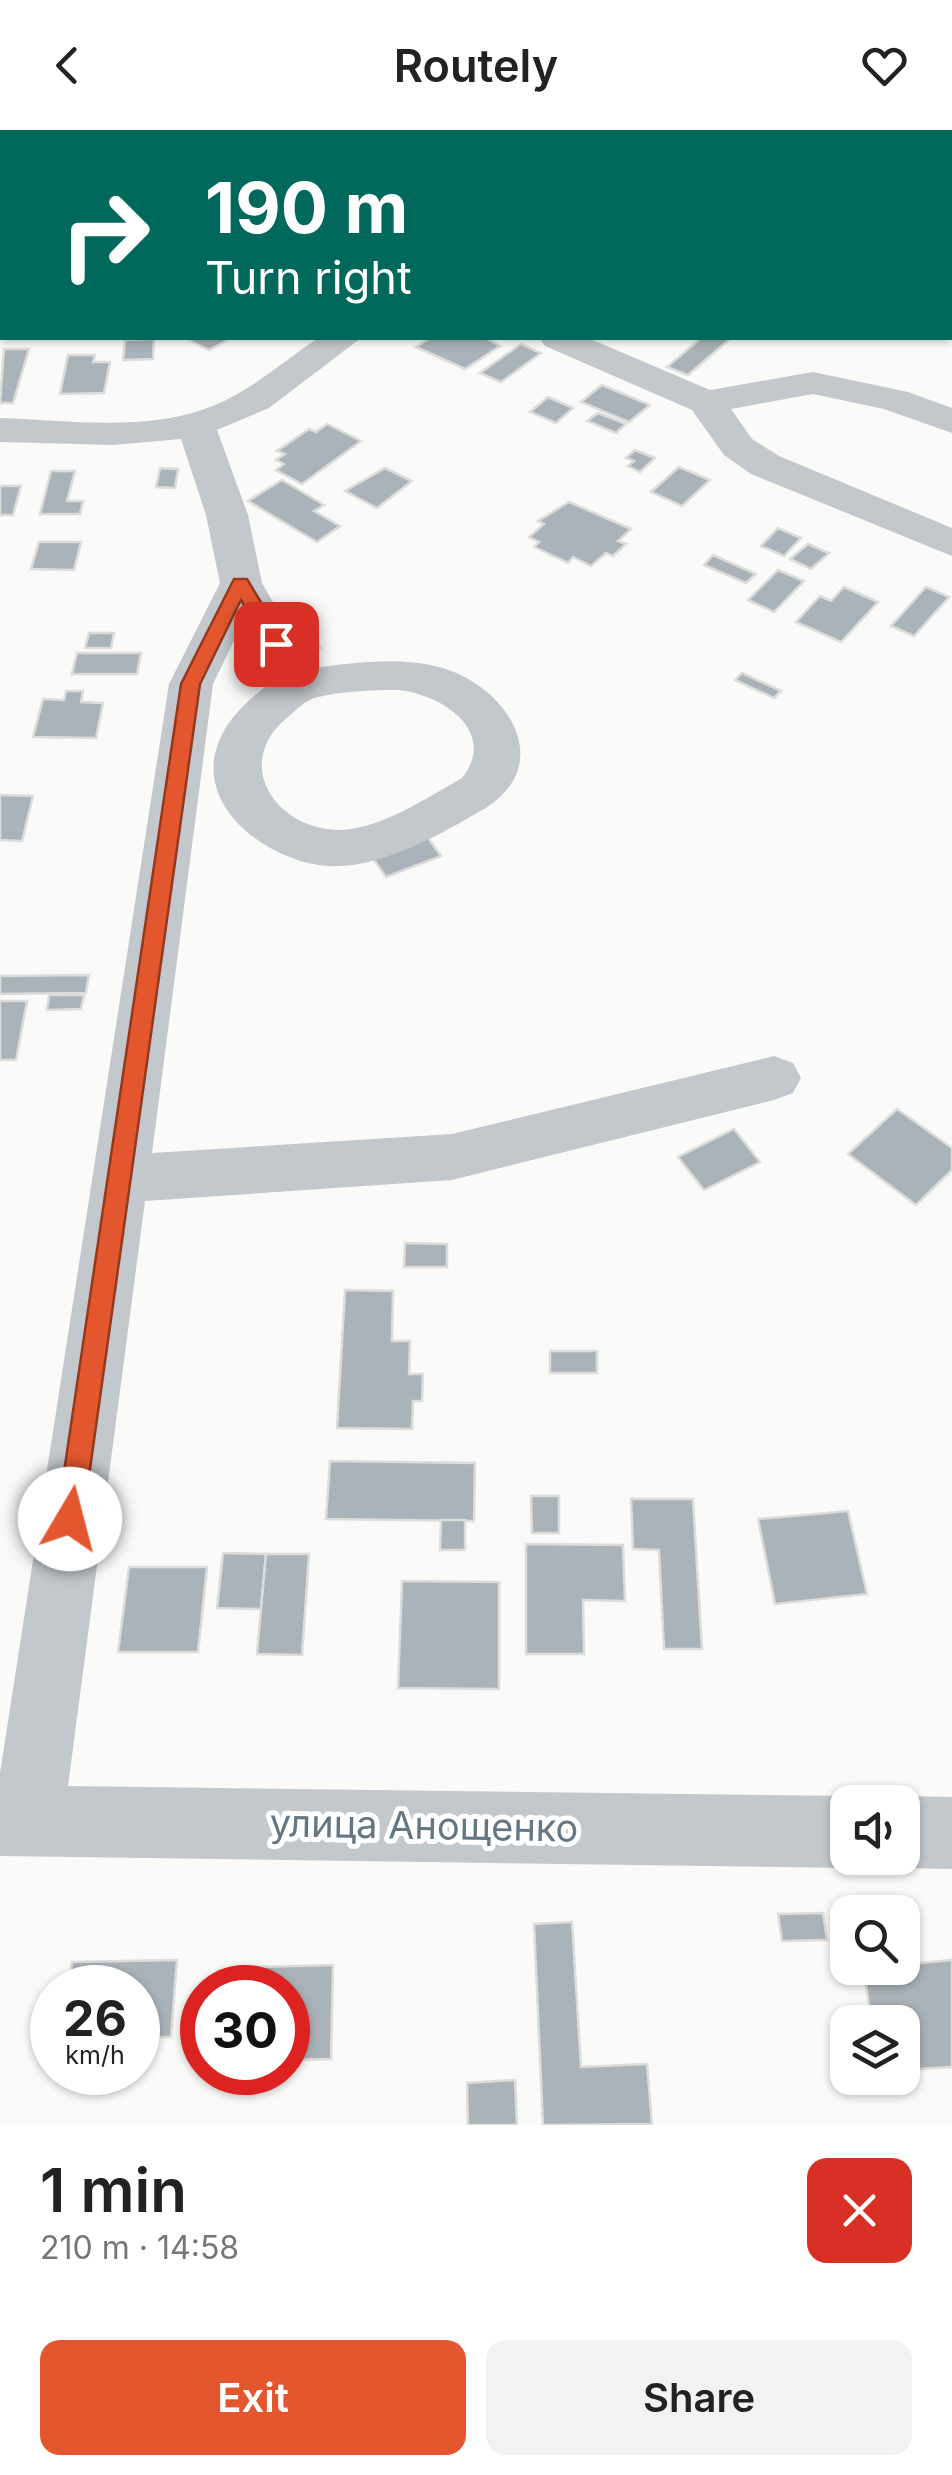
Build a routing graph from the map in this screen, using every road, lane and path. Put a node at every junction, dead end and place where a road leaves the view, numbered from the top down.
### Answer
1 (339, 340) edge
2 (563, 340) edge
3 (706, 402) junction
4 (952, 421) edge
5 (196, 425) junction
6 (0, 430) edge
7 (952, 543) edge
8 (240, 583) junction
9 (298, 685) junction
10 (774, 1078) dead end
11 (118, 1179) junction
12 (14, 1820) edge
13 (830, 1832) edge
14 (920, 1832) edge
15 (952, 1833) edge

1 - 5 street
2 - 3 street
3 - 4 street
3 - 7 street
5 - 6 street
5 - 8 street
8 - 9 street
8 - 11 street
9 - 9 street
10 - 11 street
11 - 12 street
12 - 13 street, улица Анощенко
14 - 15 street

